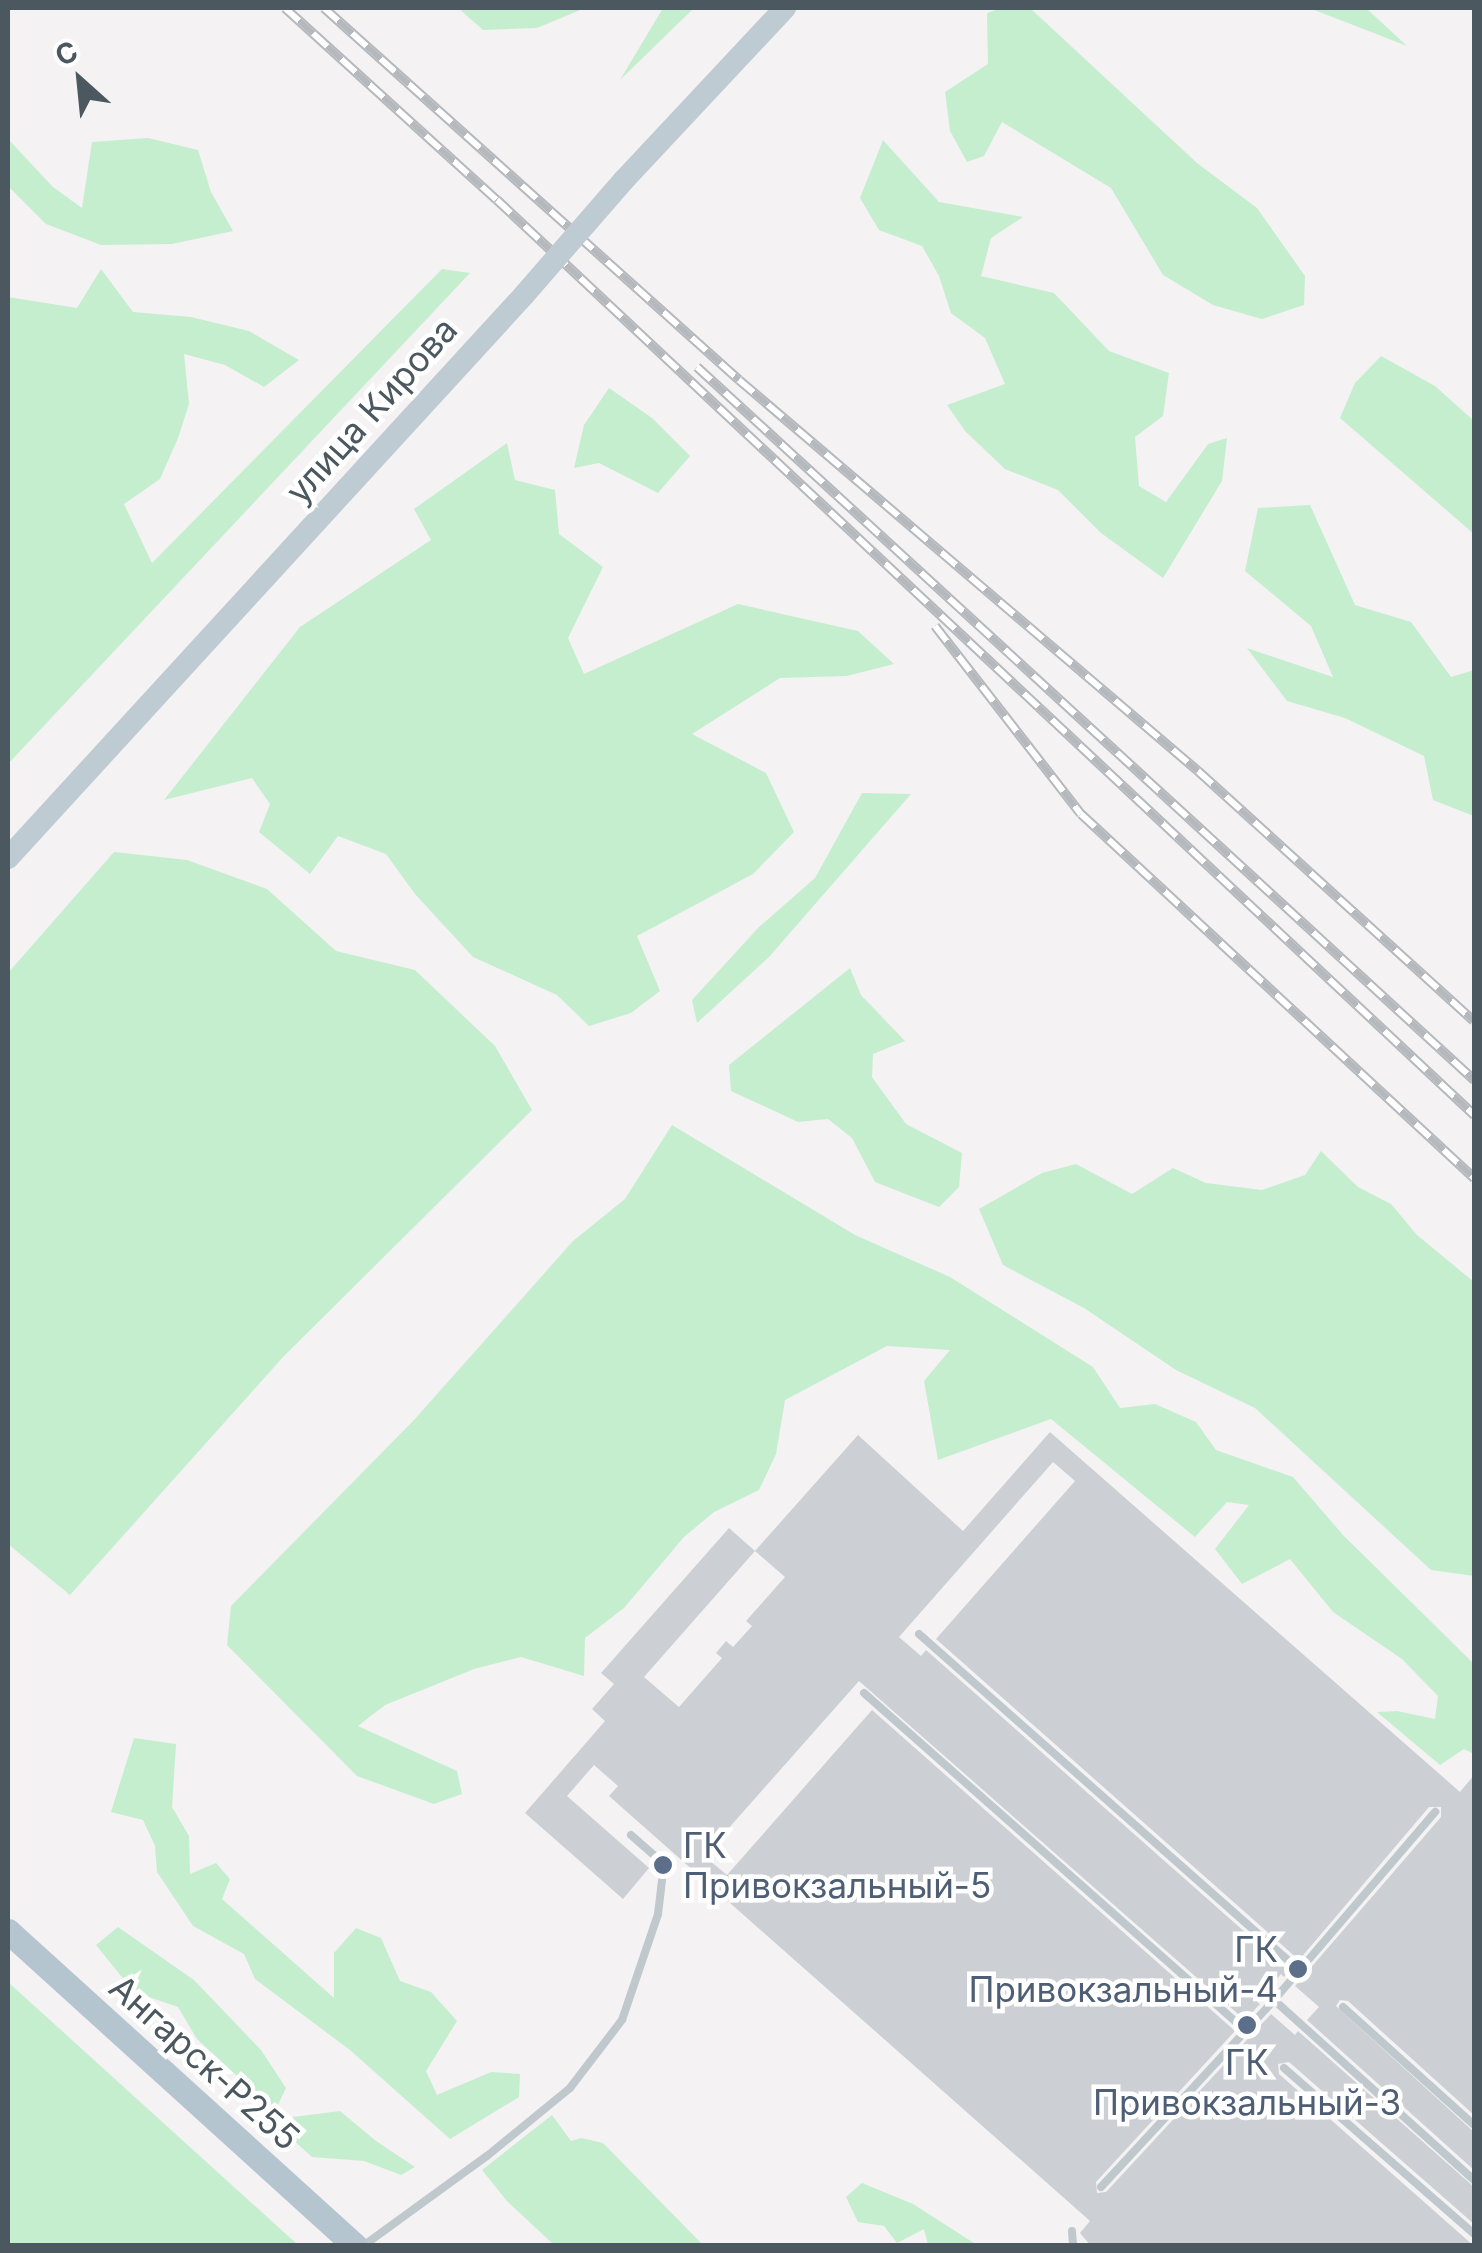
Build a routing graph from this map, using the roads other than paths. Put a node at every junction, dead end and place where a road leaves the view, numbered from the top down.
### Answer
1 (785, 8) edge
2 (8, 858) edge
3 (920, 1634) dead end
4 (864, 1693) dead end
5 (1435, 1812) dead end
6 (631, 1835) dead end
7 (8, 1931) edge
8 (1299, 1970) junction
9 (1274, 2000) junction
10 (1343, 2007) dead end
11 (1245, 2030) junction
12 (1284, 2068) dead end
13 (1474, 2126) edge
14 (1474, 2180) edge
15 (1101, 2187) dead end
16 (1072, 2231) dead end
17 (1474, 2234) edge
18 (355, 2246) edge
19 (363, 2246) edge
20 (1073, 2246) edge

1 - 2 street, улица Кирова, bridge
3 - 8 lane
4 - 11 lane
5 - 8 lane
6 - 19 lane
7 - 18 main road, Ангарск-Р255
8 - 9 lane
9 - 11 lane
9 - 14 lane
10 - 13 lane
11 - 15 lane
12 - 17 lane
16 - 20 lane

